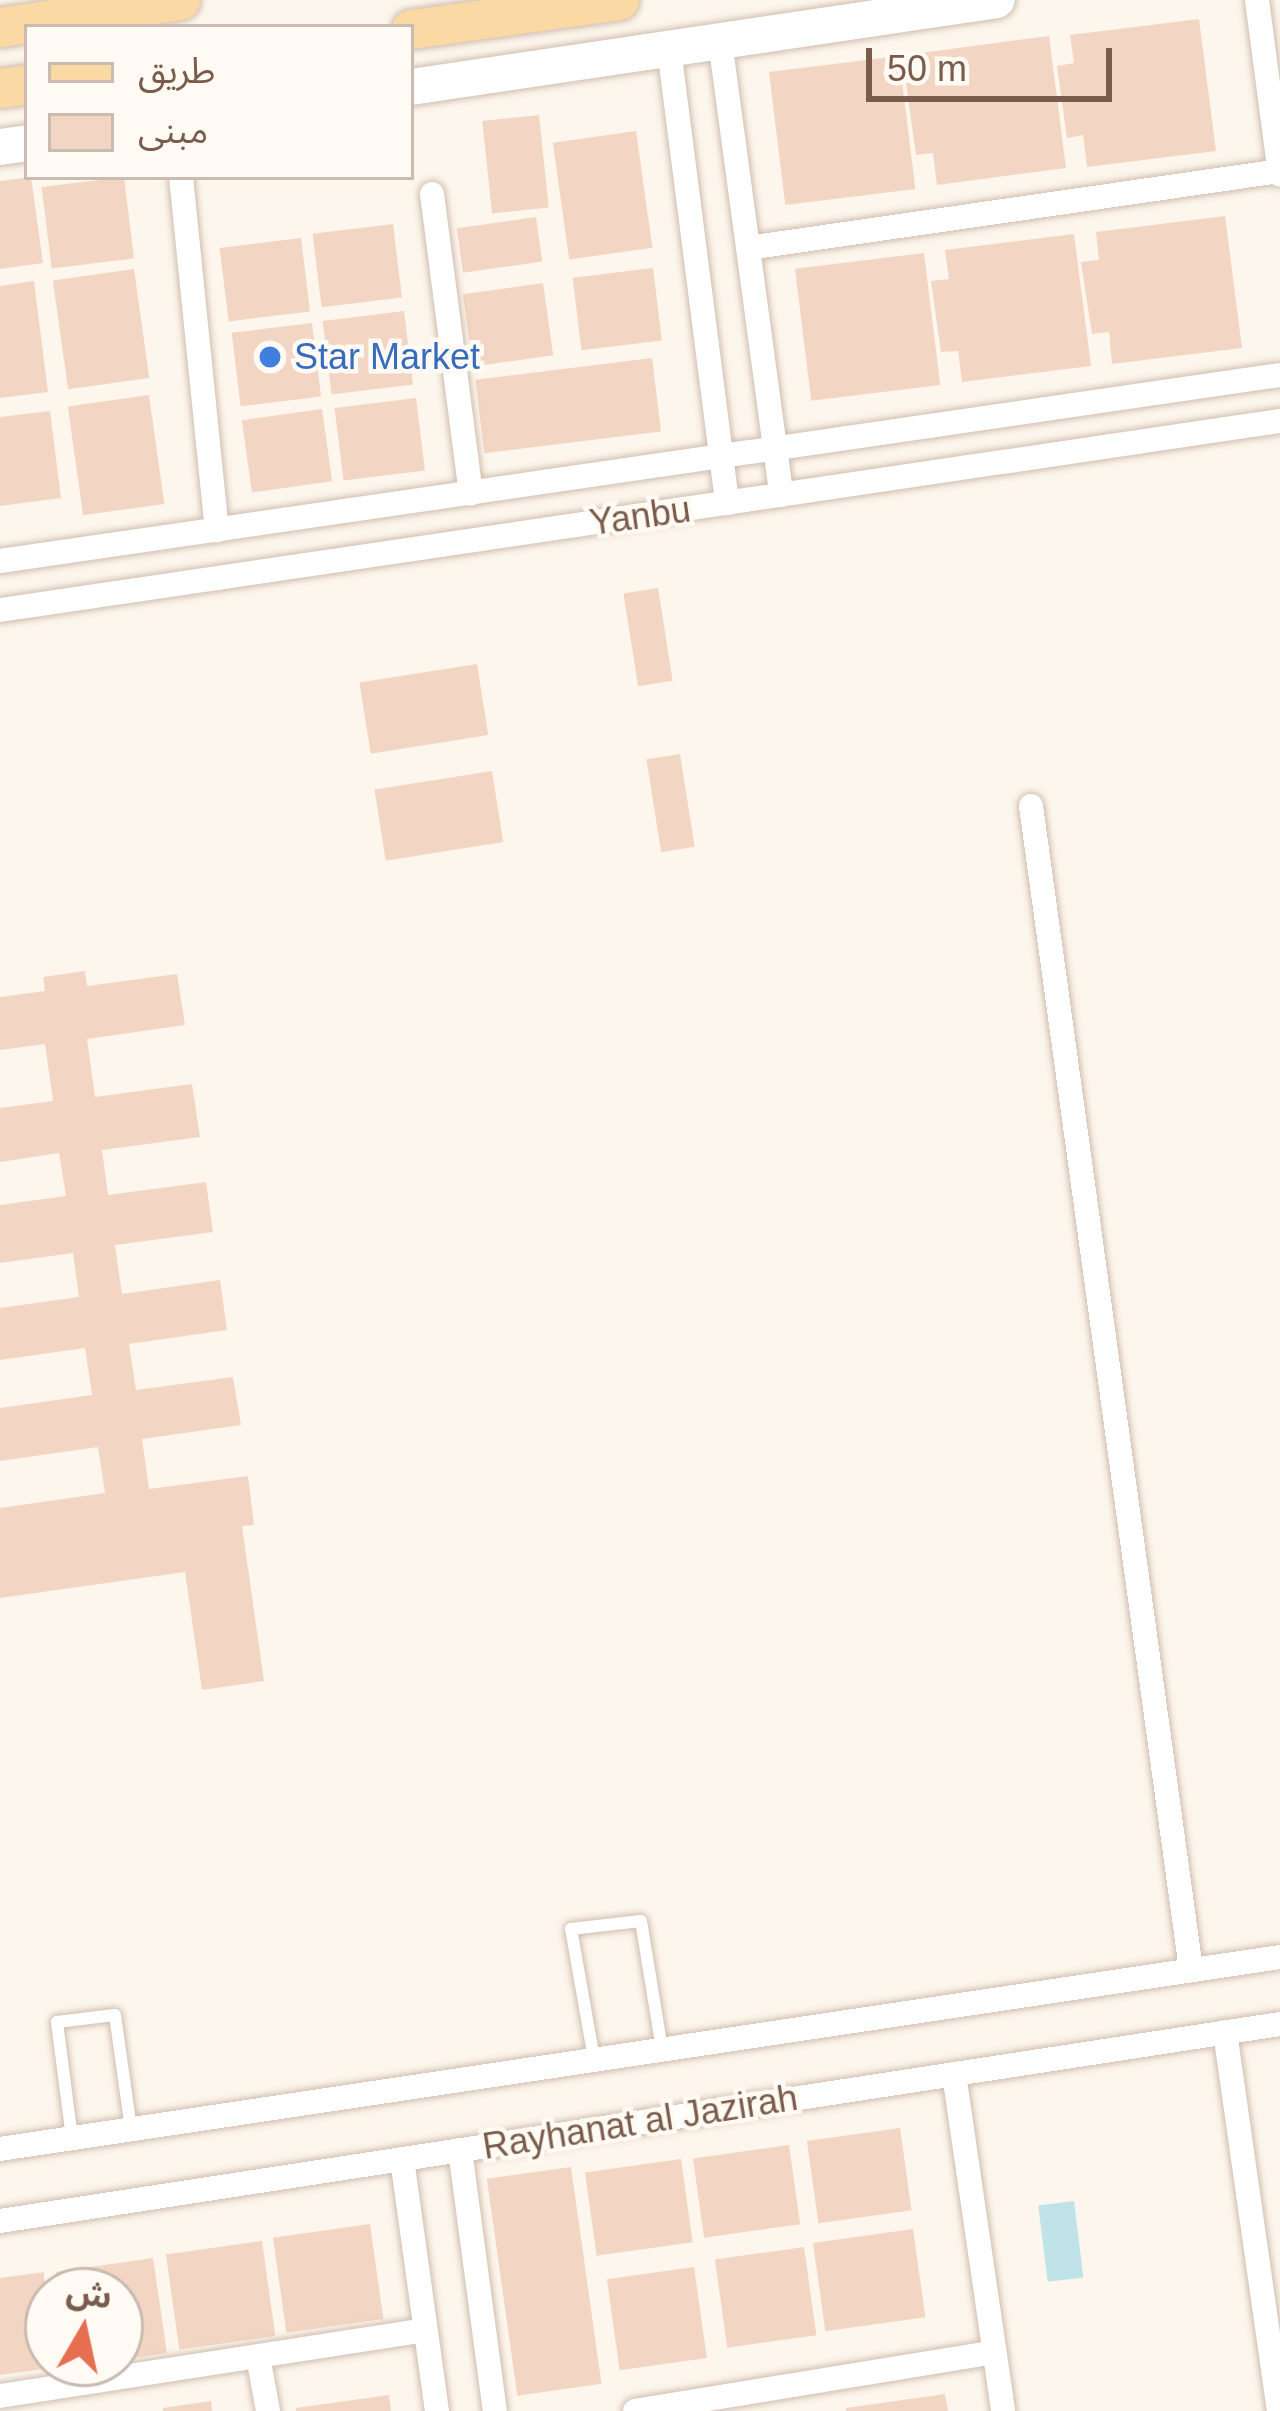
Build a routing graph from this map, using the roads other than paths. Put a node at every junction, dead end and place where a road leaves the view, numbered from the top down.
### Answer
1 (180, 0) edge
2 (619, 0) edge
3 (997, 0) edge
4 (1257, 0) edge
5 (0, 27) edge
6 (414, 29) edge
7 (720, 41) junction
8 (669, 49) junction
9 (414, 87) edge
10 (1275, 95) edge
11 (1280, 172) edge
12 (181, 180) edge
13 (432, 194) dead end
14 (748, 248) junction
15 (1280, 375) edge
16 (1280, 421) edge
17 (775, 449) junction
18 (721, 457) junction
19 (471, 493) junction
20 (782, 495) junction
21 (727, 503) junction
22 (218, 530) junction
23 (0, 561) edge
24 (0, 610) edge
25 (1031, 806) dead end
26 (1280, 1957) edge
27 (1191, 1970) junction
28 (1280, 2024) edge
29 (1225, 2032) junction
30 (662, 2049) junction
31 (594, 2060) junction
32 (955, 2074) junction
33 (131, 2129) junction
34 (72, 2138) junction
35 (0, 2149) edge
36 (460, 2150) junction
37 (402, 2159) junction
38 (0, 2221) edge
39 (425, 2330) junction
40 (994, 2352) junction
41 (258, 2356) junction
42 (0, 2396) edge
43 (268, 2411) edge
44 (437, 2411) edge
45 (494, 2411) edge
46 (635, 2411) edge
47 (1003, 2411) edge
48 (1279, 2411) edge

1 - 5 main road
2 - 6 main road
3 - 7 main road
4 - 10 street
7 - 8 main road
7 - 14 street
8 - 9 main road
8 - 18 street
10 - 11 street
11 - 14 street
12 - 22 street
13 - 19 street
14 - 17 street
15 - 17 street, Yanbu
16 - 20 street, Yanbu
17 - 18 street, Yanbu
17 - 20 street
18 - 19 street, Yanbu
18 - 21 street
19 - 22 street, Yanbu
20 - 21 street, Yanbu
21 - 24 street, Yanbu
22 - 23 street, Yanbu
25 - 27 street
26 - 27 street, Rayhanat al Jazirah
27 - 30 street, Rayhanat al Jazirah
28 - 29 street, Rayhanat al Jazirah
29 - 32 street, Rayhanat al Jazirah
29 - 48 street
30 - 31 street, Rayhanat al Jazirah
30 - 31 lane
31 - 33 street, Rayhanat al Jazirah
32 - 36 street, Rayhanat al Jazirah
32 - 40 street
33 - 34 street, Rayhanat al Jazirah
33 - 34 lane
34 - 35 street, Rayhanat al Jazirah
36 - 37 street, Rayhanat al Jazirah
36 - 45 street
37 - 38 street, Rayhanat al Jazirah
37 - 39 street
39 - 41 street
39 - 44 street
40 - 46 street
40 - 47 street
41 - 42 street
41 - 43 street

